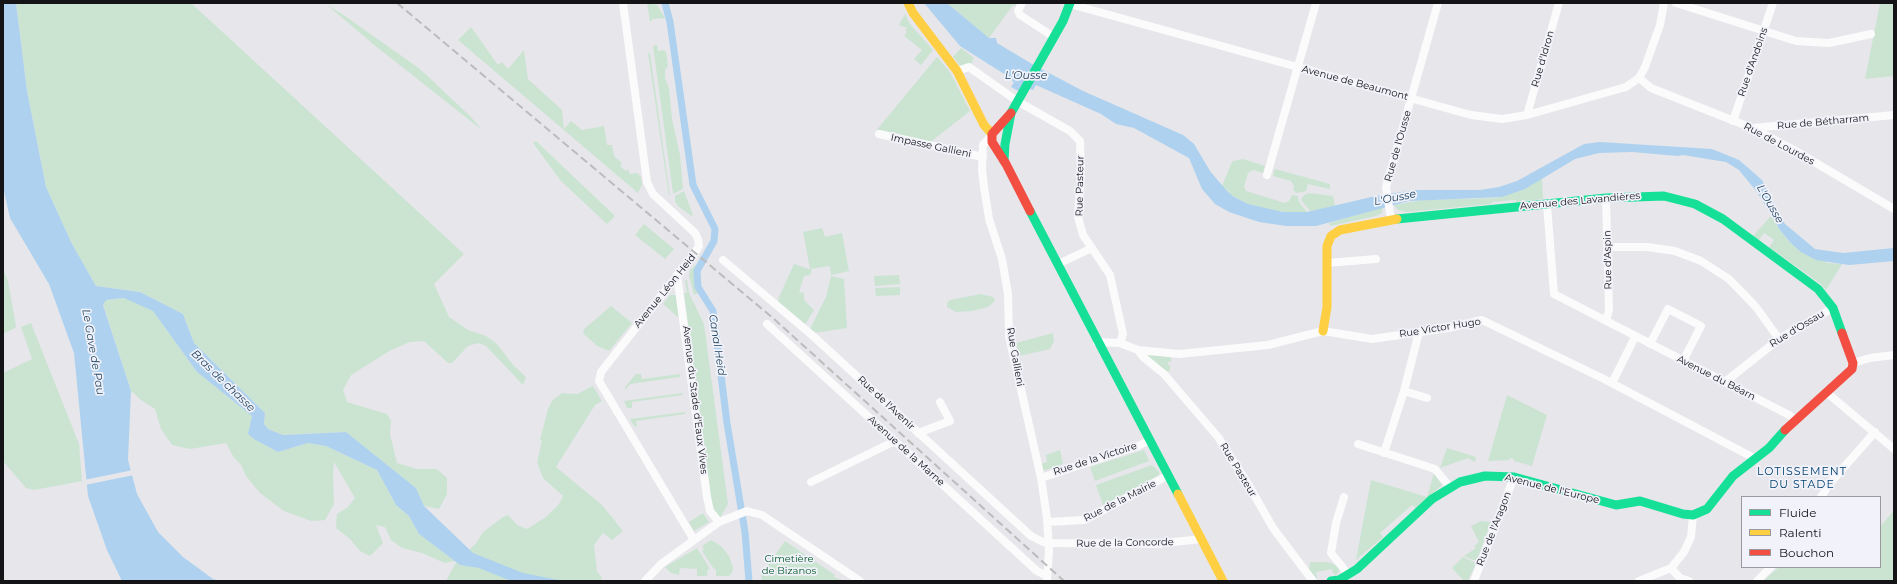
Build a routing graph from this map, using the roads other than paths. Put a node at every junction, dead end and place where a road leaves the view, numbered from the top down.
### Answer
1 (623, 3) edge
2 (908, 3) edge
3 (1022, 3) edge
4 (1316, 3) edge
5 (1438, 3) edge
6 (1559, 3) edge
7 (1664, 3) edge
8 (1676, 3) edge
9 (1772, 3) edge
10 (1070, 4) edge
11 (1763, 32) junction
12 (1871, 34) dead end
13 (1054, 37) junction
14 (1298, 68) junction
15 (957, 71) junction
16 (1639, 78) junction
17 (1019, 97) junction
18 (1412, 99) junction
19 (1011, 113) junction
20 (1528, 115) junction
21 (1894, 115) edge
22 (1733, 121) junction
23 (1752, 128) junction
24 (879, 134) dead end
25 (993, 136) junction
26 (1005, 140) junction
27 (983, 157) junction
28 (1004, 161) junction
29 (1267, 175) dead end
30 (1606, 198) junction
31 (1547, 205) junction
32 (1894, 210) edge
33 (1391, 220) junction
34 (1608, 247) junction
35 (1092, 248) junction
36 (1376, 259) dead end
37 (723, 260) dead end
38 (1327, 263) junction
39 (1058, 264) junction
40 (677, 276) junction
41 (1833, 308) junction
42 (1606, 321) junction
43 (767, 324) dead end
44 (1323, 331) junction
45 (1419, 332) junction
46 (1635, 337) junction
47 (1779, 339) junction
48 (1097, 342) junction
49 (1120, 342) junction
50 (1650, 344) junction
51 (1138, 350) junction
52 (1894, 355) edge
53 (1683, 361) junction
54 (1853, 363) junction
55 (1725, 382) junction
56 (1612, 383) junction
57 (1404, 391) junction
58 (1826, 392) junction
59 (1427, 398) dead end
60 (940, 402) dead end
61 (1795, 420) junction
62 (1875, 432) junction
63 (918, 433) junction
64 (1150, 440) junction
65 (895, 441) junction
66 (1358, 444) dead end
67 (1894, 449) edge
68 (1384, 453) junction
69 (1754, 458) junction
70 (1167, 476) junction
71 (1514, 477) junction
72 (1041, 478) junction
73 (811, 482) dead end
74 (1450, 487) junction
75 (1822, 496) edge
76 (1344, 497) dead end
77 (1693, 514) junction
78 (719, 522) junction
79 (1047, 522) junction
80 (1201, 539) junction
81 (694, 540) junction
82 (1049, 543) junction
83 (1672, 568) junction
84 (1771, 568) edge
85 (1348, 574) junction
86 (1047, 578) edge
87 (645, 581) edge
88 (860, 581) edge
89 (1223, 581) edge
90 (1312, 581) edge
91 (1330, 581) edge
92 (1474, 581) edge
93 (1639, 581) edge
94 (1689, 581) edge
95 (1757, 581) edge

1 - 40 street, Avenue Léon Heid
2 - 15 street
3 - 13 street
4 - 14 street
5 - 18 street, Rue de l'Ousse
6 - 20 street, Rue d'Idron
7 - 16 street
8 - 11 street
9 - 11 street, Rue d'Andoins
10 - 13 street
10 - 14 street, Avenue de Beaumont
11 - 12 street
11 - 22 street, Rue d'Andoins
13 - 17 street
14 - 18 street, Avenue de Beaumont
14 - 29 street
15 - 17 street, Rue Pasteur
15 - 25 street
16 - 20 street, Avenue de Beaumont
16 - 22 street, Rue de Lourdes
17 - 19 street
17 - 35 street, Rue Pasteur
18 - 20 street, Avenue de Beaumont
18 - 33 street, Rue de l'Ousse
19 - 25 street
19 - 26 street
21 - 23 street, Rue de Bétharram
22 - 23 street, Rue de Lourdes
23 - 32 street, Rue de Lourdes
24 - 27 street, Impasse Gallieni
25 - 26 street
25 - 26 street
25 - 27 street, Rue Gallieni
25 - 28 street
26 - 28 street
27 - 72 street, Rue Gallieni
28 - 39 street
30 - 31 street, Avenue des Lavandières
30 - 34 street, Rue d'Aspin
30 - 41 street, Avenue des Lavandières
31 - 33 street, Avenue des Lavandières
31 - 42 street, Avenue du Béarn
33 - 38 street, Avenue des Lavandières
34 - 42 street, Rue d'Aspin
34 - 47 street
35 - 39 street
35 - 49 street, Rue Pasteur
36 - 38 street
37 - 63 street, Rue de l'Avenir
38 - 44 street, Avenue des Lavandières
39 - 48 street
40 - 78 street, Avenue du Stade d'Eaux Vives
40 - 81 street, Avenue Léon Heid
41 - 47 street, Rue d'Ossau
41 - 54 street, Avenue des Lavandières
42 - 46 street, Avenue du Béarn
43 - 65 street, Avenue de la Marne
44 - 45 street, Rue Victor Hugo
44 - 51 street, Rue Victor Hugo
45 - 56 street, Rue Victor Hugo
45 - 57 street
46 - 50 street, Avenue du Béarn
46 - 56 street
47 - 55 street, Rue d'Ossau
48 - 49 street, Rue Victor Hugo
48 - 64 street
49 - 51 street, Rue Victor Hugo
50 - 53 street, Avenue du Béarn
50 - 53 street
51 - 90 street, Rue Pasteur
52 - 54 street
53 - 55 street, Avenue du Béarn
54 - 58 street
55 - 61 street, Avenue du Béarn
56 - 69 street, Rue Victor Hugo
57 - 59 street
57 - 68 street
58 - 61 street
58 - 62 street
60 - 63 street
61 - 69 street
62 - 67 street
62 - 75 street
63 - 82 street, Rue de l'Avenir
64 - 70 street
64 - 72 street, Rue de la Victoire
65 - 73 street
65 - 86 street, Avenue de la Marne
66 - 68 street
68 - 74 street
69 - 77 street
70 - 79 street, Rue de la Mairie
70 - 80 street
71 - 74 street, Avenue de l'Europe
71 - 77 street, Avenue de l'Europe
71 - 92 street, Rue de l'Aragon
72 - 79 street, Rue Gallieni
74 - 85 street, Avenue de l'Europe
76 - 85 street
77 - 83 street
78 - 81 street
78 - 88 street
79 - 82 street, Rue Gallieni
80 - 82 street, Rue de la Concorde
80 - 89 street
81 - 87 street
82 - 86 street, Rue Gallieni
83 - 93 street
83 - 94 street
84 - 95 street
85 - 91 street, Avenue de l'Europe

